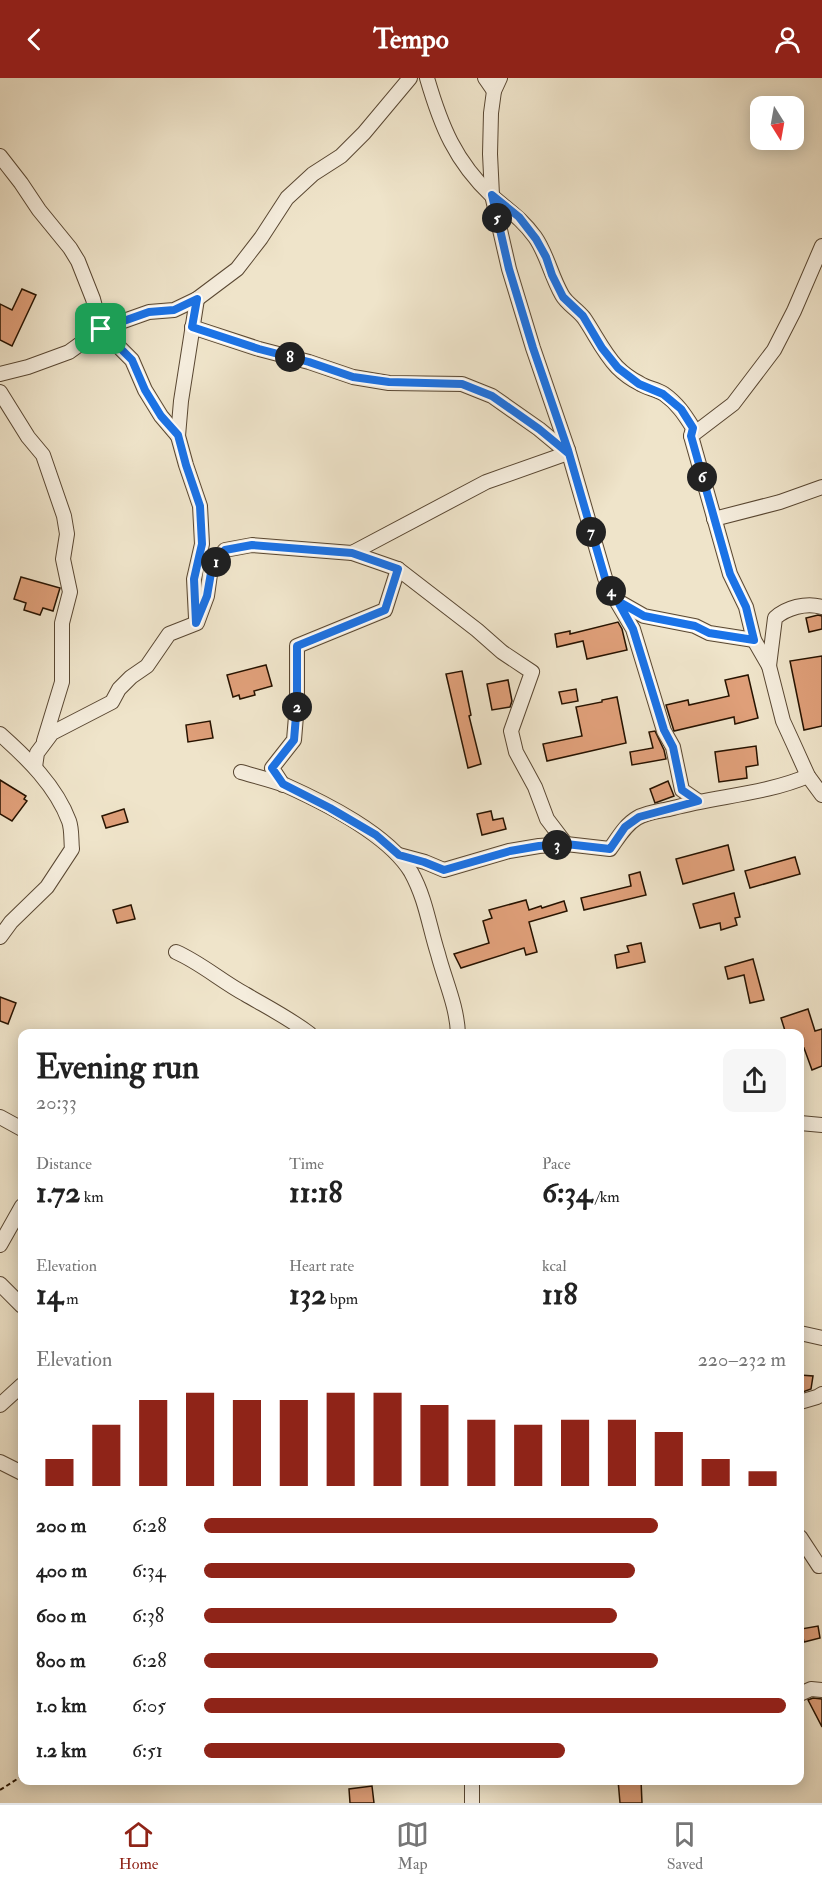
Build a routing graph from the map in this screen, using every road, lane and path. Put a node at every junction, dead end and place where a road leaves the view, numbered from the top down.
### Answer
1 (410, 78) edge
2 (427, 78) edge
3 (485, 78) edge
4 (497, 84) edge
5 (0, 156) edge
6 (492, 195) junction
7 (822, 246) edge
8 (197, 299) junction
9 (192, 327) junction
10 (101, 329) junction
11 (0, 374) edge
12 (0, 392) edge
13 (178, 435) junction
14 (691, 436) junction
15 (568, 451) junction
16 (822, 487) edge
17 (714, 519) junction
18 (352, 553) junction
19 (398, 569) junction
20 (616, 600) junction
21 (822, 607) edge
22 (196, 623) junction
23 (754, 640) junction
24 (769, 666) junction
25 (0, 734) edge
26 (43, 743) junction
27 (35, 767) junction
28 (241, 772) dead end
29 (808, 776) junction
30 (283, 784) junction
31 (822, 795) edge
32 (698, 801) junction
33 (566, 844) junction
34 (399, 855) junction
35 (0, 937) edge
36 (176, 952) dead end
37 (302, 1029) edge
38 (458, 1029) edge
39 (0, 1117) edge
40 (804, 1123) edge
41 (822, 1125) edge
42 (18, 1127) edge
43 (18, 1213) edge
44 (0, 1245) edge
45 (0, 1284) edge
46 (18, 1302) edge
47 (804, 1334) edge
48 (822, 1338) edge
49 (18, 1389) edge
50 (822, 1394) edge
51 (804, 1401) edge
52 (0, 1405) edge
53 (0, 1462) edge
54 (18, 1471) edge
55 (804, 1543) edge
56 (822, 1565) edge
57 (822, 1690) edge
58 (804, 1692) edge
59 (18, 1779) edge
60 (472, 1785) edge
61 (0, 1790) edge
62 (472, 1803) edge

1 - 8 street
2 - 6 street
3 - 4 street
4 - 6 street
5 - 10 street
6 - 14 street
6 - 15 street
7 - 14 street
8 - 9 street
8 - 10 street
9 - 13 street
9 - 15 street
10 - 11 street
10 - 13 street
12 - 26 street
13 - 22 street
14 - 17 street
15 - 18 street
15 - 20 street
16 - 17 street
17 - 23 street
18 - 19 street
18 - 22 street
19 - 30 street
19 - 33 street
20 - 23 street
20 - 32 street
21 - 24 street
22 - 26 street
23 - 24 street
24 - 29 street
25 - 27 street
26 - 27 street
27 - 35 street
28 - 30 street
29 - 31 street
29 - 32 street
30 - 34 street
32 - 33 street
33 - 34 street
34 - 38 street
36 - 37 street
39 - 42 street
40 - 41 street
43 - 44 street
45 - 46 street
47 - 48 street
49 - 52 street
50 - 51 street
53 - 54 street
55 - 56 street
57 - 58 street
59 - 61 path
60 - 62 street

